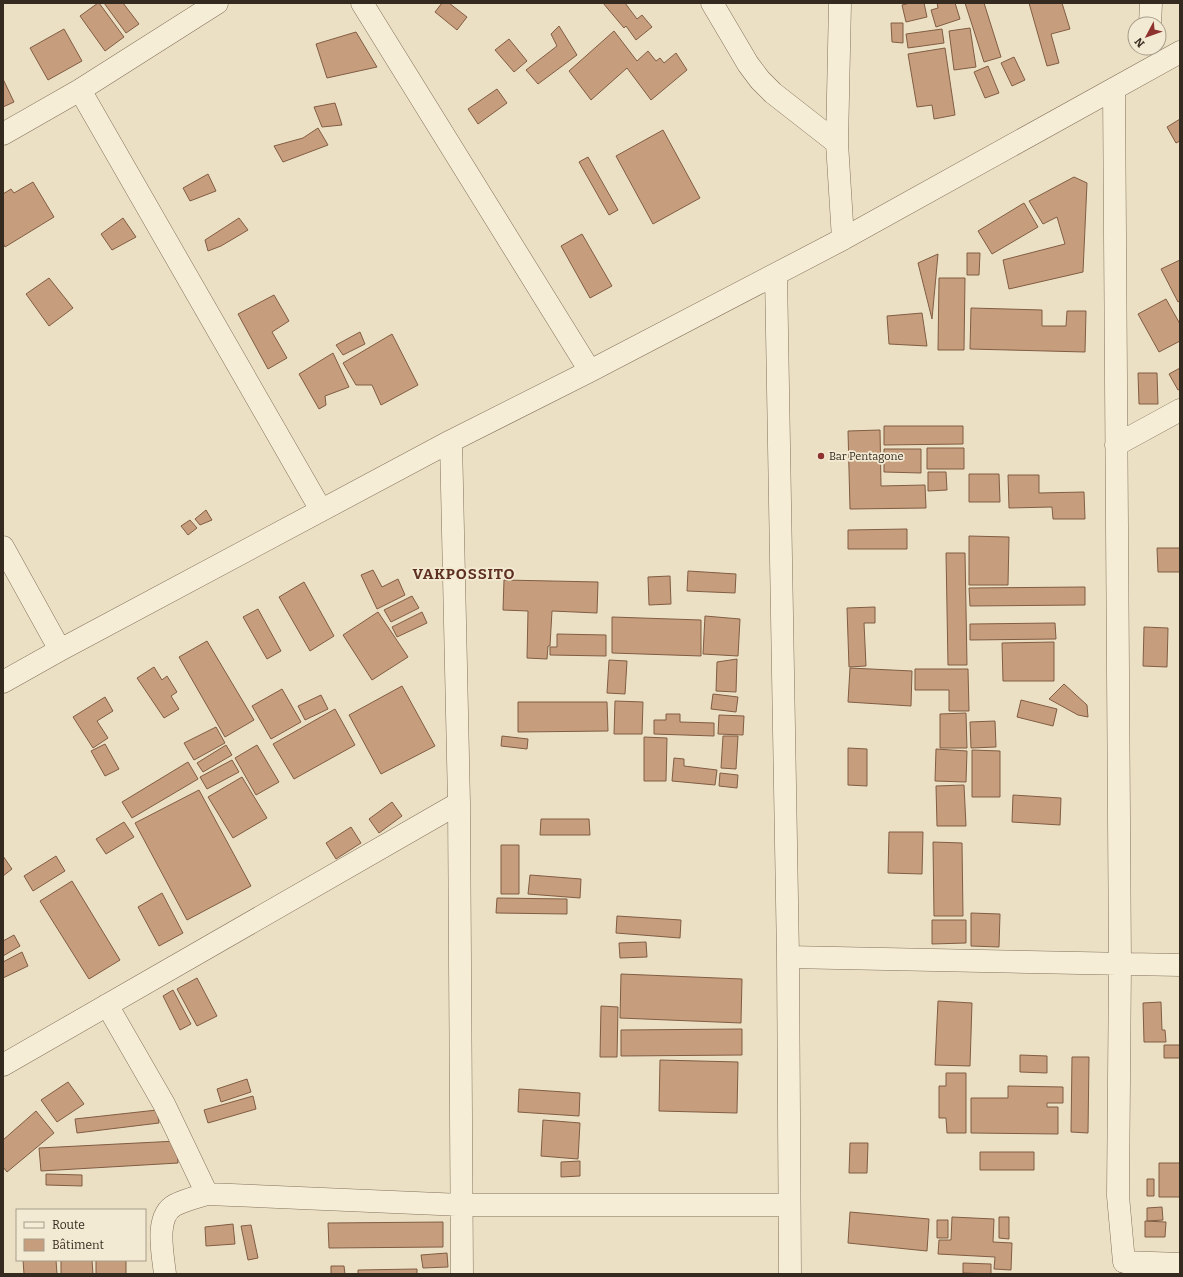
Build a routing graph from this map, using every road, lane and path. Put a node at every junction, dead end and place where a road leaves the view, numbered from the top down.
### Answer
1 (217, 3) edge
2 (362, 3) edge
3 (712, 3) edge
4 (840, 3) edge
5 (1151, 3) edge
6 (1150, 16) edge
7 (1180, 52) edge
8 (1150, 58) edge
9 (1114, 89) junction
10 (80, 90) junction
11 (3, 134) edge
12 (837, 143) junction
13 (843, 239) junction
14 (776, 274) junction
15 (590, 371) junction
16 (1180, 410) edge
17 (452, 441) junction
18 (1116, 445) junction
19 (321, 510) junction
20 (3, 547) edge
21 (60, 650) junction
22 (3, 682) edge
23 (459, 804) junction
24 (788, 957) junction
25 (1120, 964) junction
26 (1180, 965) edge
27 (107, 1005) junction
28 (3, 1065) edge
29 (207, 1194) junction
30 (462, 1205) junction
31 (790, 1205) junction
32 (1180, 1264) edge
33 (165, 1274) edge
34 (462, 1274) edge
35 (790, 1274) edge

1 - 10 street
2 - 15 street
3 - 12 street
4 - 12 street
5 - 6 street
7 - 8 street
8 - 9 street
9 - 13 street
9 - 18 street
10 - 11 street
10 - 19 street
12 - 13 street
13 - 14 street
14 - 15 street
14 - 24 street
15 - 17 street
16 - 18 street
17 - 19 street
17 - 23 street
18 - 25 street
19 - 21 street
20 - 21 street
21 - 22 street
23 - 27 street
23 - 30 street
24 - 25 street
24 - 31 street
25 - 26 street
25 - 32 street
27 - 28 street
27 - 29 street
29 - 30 street
29 - 33 street
30 - 31 street
30 - 34 street
31 - 35 street

